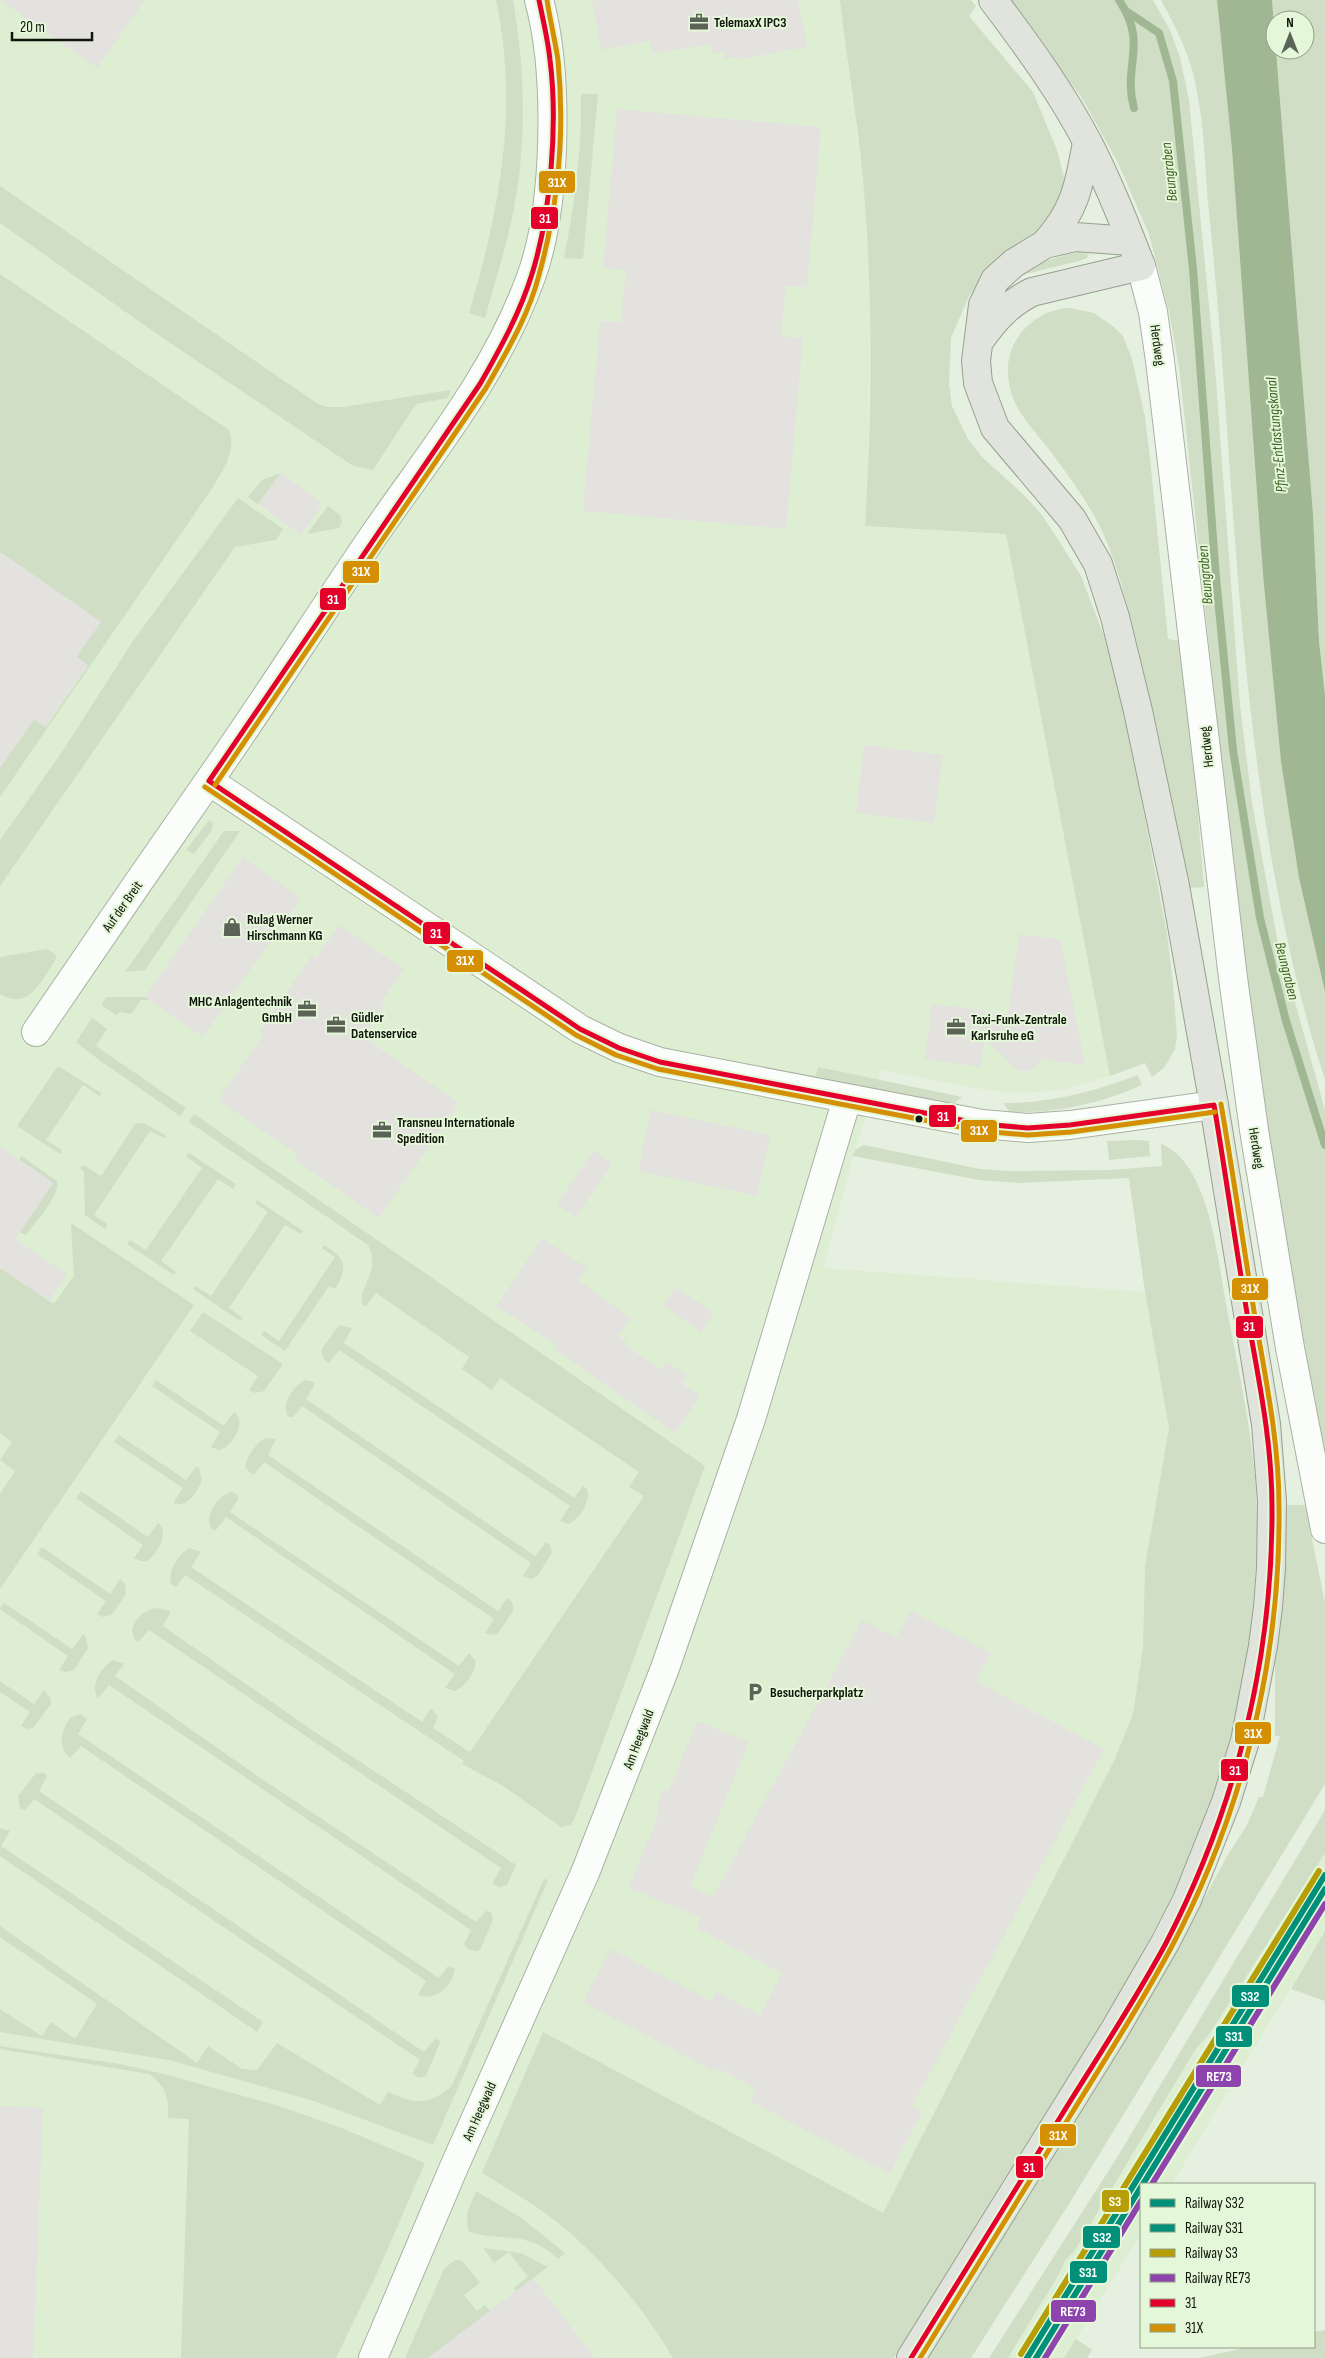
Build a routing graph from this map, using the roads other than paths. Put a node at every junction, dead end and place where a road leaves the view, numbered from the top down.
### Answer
1 (539, 0) edge
2 (993, 0) edge
3 (1087, 142) junction
4 (1131, 241) junction
5 (1046, 244) junction
6 (1140, 266) junction
7 (980, 340) junction
8 (209, 781) junction
9 (36, 1032) dead end
10 (847, 1099) junction
11 (1214, 1104) junction
12 (1325, 1529) edge
13 (373, 2358) edge
14 (911, 2358) edge

1 - 8 street, Auf der Breit
2 - 3 main road, Herdweg
3 - 4 main road, Herdweg
3 - 5 main road
4 - 5 main road
4 - 6 main road, Herdweg
5 - 7 main road
6 - 7 main road
6 - 12 street, Herdweg
7 - 11 main road
8 - 9 street, Auf der Breit
8 - 10 street
10 - 11 street
10 - 13 street, Am Heegwald
11 - 14 main road

